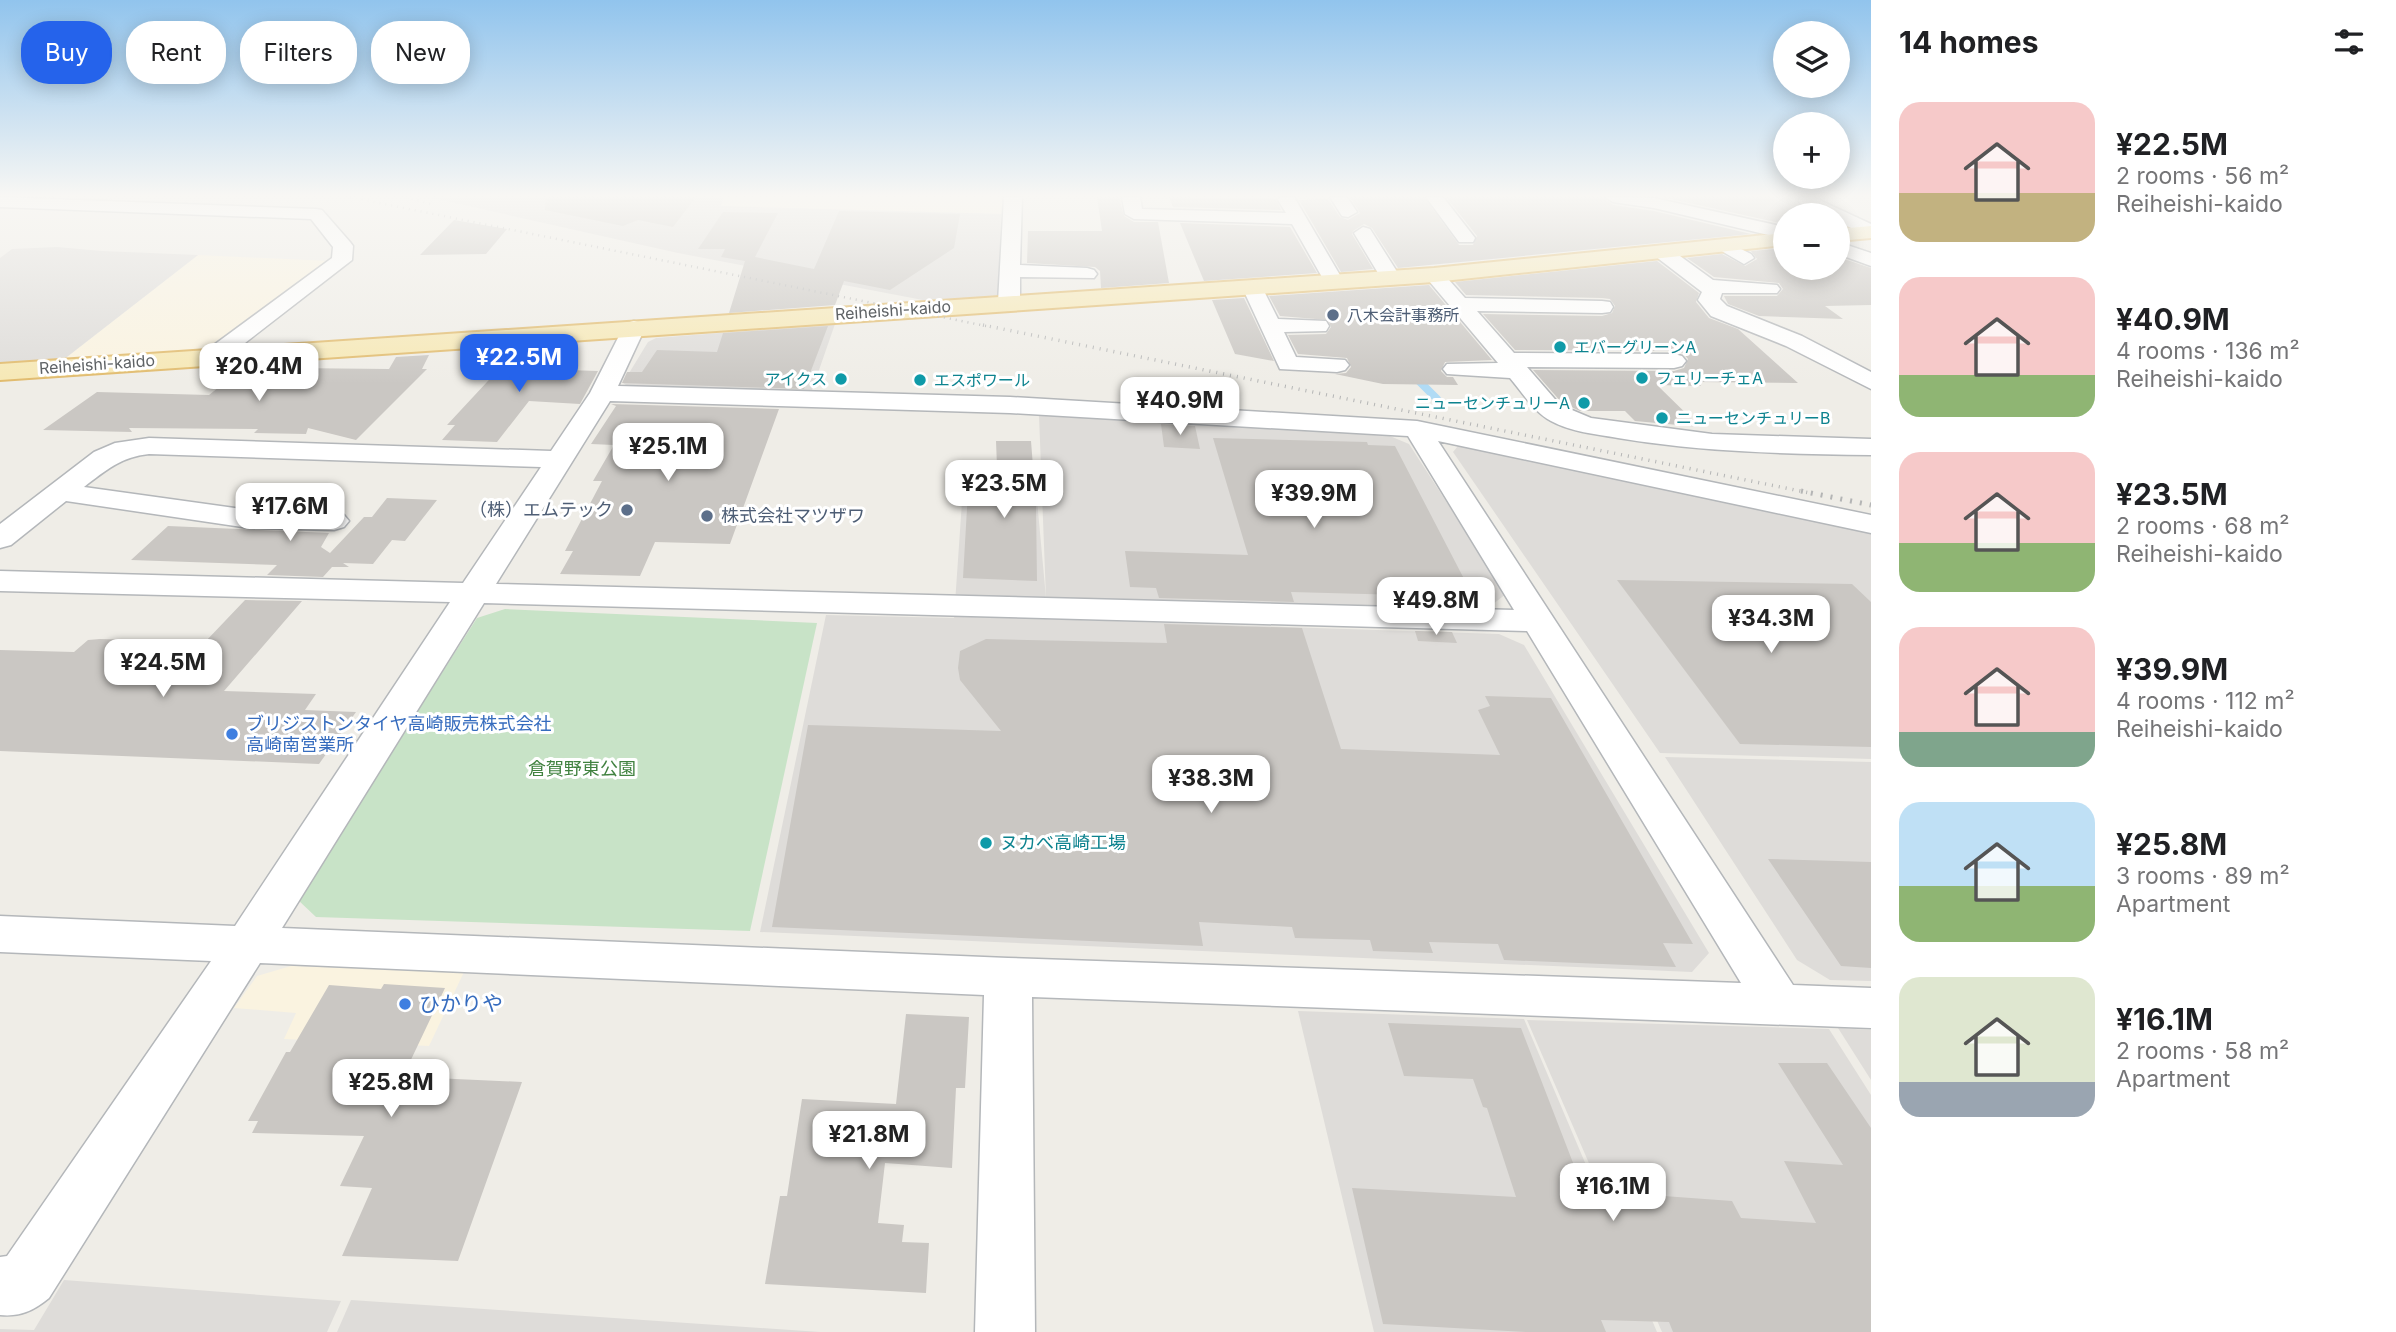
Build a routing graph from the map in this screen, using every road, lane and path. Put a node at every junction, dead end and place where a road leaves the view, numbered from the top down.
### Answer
1 (342, 259) edge
2 (1010, 259) edge
3 (1321, 259) edge
4 (1379, 259) edge
5 (1598, 259) edge
6 (1671, 259) edge
7 (1010, 270) junction
8 (1087, 274) dead end
9 (1434, 275) junction
10 (1391, 278) junction
11 (1334, 282) junction
12 (1708, 286) junction
13 (1252, 287) junction
14 (1770, 289) dead end
15 (1009, 302) junction
16 (1459, 304) junction
17 (1602, 307) dead end
18 (1742, 320) junction
19 (1807, 322) dead end
20 (1269, 325) junction
21 (1318, 326) dead end
22 (634, 328) junction
23 (215, 355) junction
24 (1674, 361) dead end
25 (1337, 365) dead end
26 (1513, 365) junction
27 (1455, 369) dead end
28 (0, 372) edge
29 (1871, 382) edge
30 (601, 393) junction
31 (1417, 429) junction
32 (1871, 447) edge
33 (560, 458) junction
34 (61, 492) junction
35 (334, 521) dead end
36 (1871, 524) edge
37 (0, 539) edge
38 (0, 581) edge
39 (472, 595) junction
40 (1536, 621) junction
41 (0, 934) edge
42 (248, 944) junction
43 (1008, 977) junction
44 (1779, 1004) junction
45 (1871, 1008) edge
46 (0, 1286) edge
47 (1005, 1332) edge

1 - 23 street
2 - 7 street
3 - 11 street
4 - 10 street
5 - 9 main road, Reiheishi-kaido
6 - 12 street
7 - 8 street
7 - 15 street
9 - 10 main road, Reiheishi-kaido
9 - 16 street
10 - 11 main road, Reiheishi-kaido
11 - 13 main road, Reiheishi-kaido
12 - 14 street
12 - 18 street
13 - 15 main road, Reiheishi-kaido
13 - 20 street
15 - 22 main road, Reiheishi-kaido
16 - 17 street
16 - 26 street
18 - 19 street
18 - 29 street
20 - 21 street
20 - 25 street
22 - 23 main road, Reiheishi-kaido
22 - 30 street
23 - 28 main road, Reiheishi-kaido
24 - 26 street
26 - 27 street
26 - 32 street
30 - 31 street
30 - 33 street
31 - 36 street
31 - 40 street
33 - 34 street
33 - 39 street
34 - 35 street
34 - 37 street
38 - 39 street
39 - 40 street
39 - 42 street
40 - 44 street
41 - 42 street
42 - 43 street
42 - 46 street
43 - 44 street
43 - 47 street
44 - 45 street

